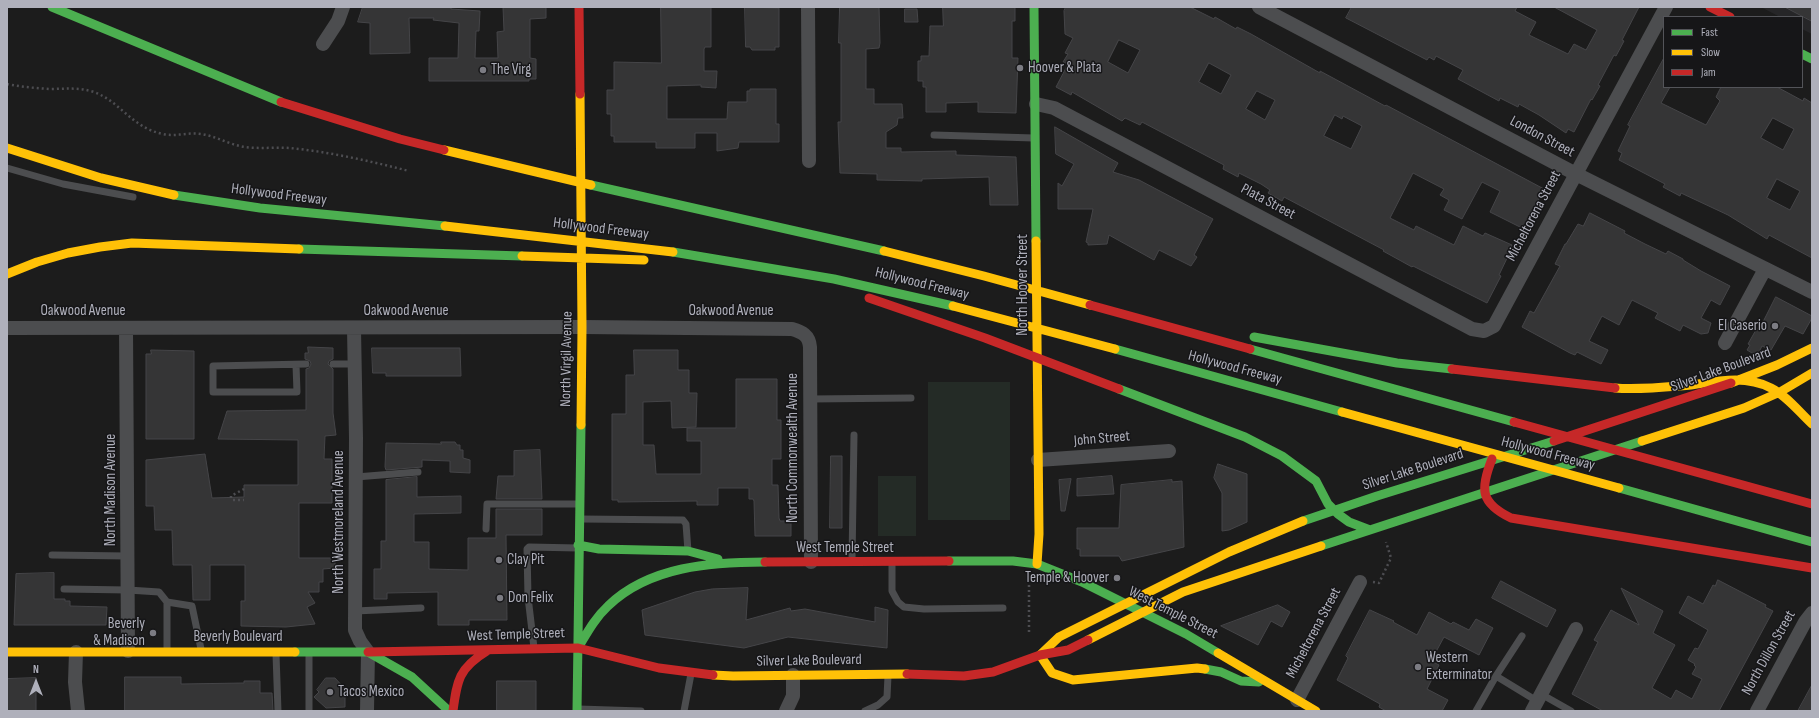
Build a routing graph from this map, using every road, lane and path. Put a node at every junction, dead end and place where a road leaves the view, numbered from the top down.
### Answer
1 (52, 7) edge
2 (343, 7) edge
3 (579, 7) edge
4 (808, 7) edge
5 (1034, 7) edge
6 (1259, 7) edge
7 (1666, 7) edge
8 (1710, 7) edge
9 (1728, 16) edge
10 (110, 21) dead end
11 (142, 44) junction
12 (323, 44) dead end
13 (1803, 54) edge
14 (1812, 59) edge
15 (7, 84) edge
16 (1036, 104) junction
17 (934, 135) dead end
18 (1036, 138) junction
19 (7, 141) edge
20 (7, 148) edge
21 (25, 154) junction
22 (809, 161) dead end
23 (7, 168) edge
24 (409, 171) dead end
25 (1576, 174) junction
26 (139, 198) dead end
27 (169, 202) dead end
28 (260, 207) junction
29 (731, 260) junction
30 (774, 267) junction
31 (1765, 269) junction
32 (7, 274) edge
33 (1812, 292) edge
34 (1090, 305) junction
35 (582, 327) junction
36 (7, 328) edge
37 (126, 328) junction
38 (354, 329) junction
39 (1214, 329) dead end
40 (1484, 331) joint
41 (805, 334) joint
42 (1245, 335) dead end
43 (1726, 343) dead end
44 (1812, 348) edge
45 (306, 364) dead end
46 (333, 364) dead end
47 (355, 364) junction
48 (296, 365) junction
49 (1812, 373) edge
50 (1739, 379) junction
51 (1780, 392) junction
52 (912, 398) dead end
53 (810, 399) junction
54 (1812, 424) edge
55 (854, 435) dead end
56 (1169, 451) dead end
57 (1492, 459) junction
58 (1038, 460) junction
59 (418, 472) dead end
60 (356, 477) junction
61 (244, 489) dead end
62 (1484, 493) junction
63 (244, 500) dead end
64 (579, 504) junction
65 (1812, 504) edge
66 (1333, 510) junction
67 (579, 519) junction
68 (486, 529) dead end
69 (1370, 530) junction
70 (1385, 539) dead end
71 (1812, 542) edge
72 (578, 546) junction
73 (688, 551) junction
74 (52, 555) dead end
75 (128, 556) junction
76 (732, 562) junction
77 (811, 562) junction
78 (852, 562) junction
79 (892, 562) junction
80 (1037, 564) junction
81 (688, 567) junction
82 (1812, 568) edge
83 (1360, 582) joint
84 (1029, 585) dead end
85 (64, 589) dead end
86 (128, 590) junction
87 (166, 602) junction
88 (421, 608) dead end
89 (1003, 608) dead end
90 (355, 611) junction
91 (1812, 613) edge
92 (1576, 629) dead end
93 (1029, 634) dead end
94 (1522, 636) dead end
95 (578, 648) junction
96 (534, 649) junction
97 (128, 651) junction
98 (167, 651) junction
99 (201, 651) junction
100 (276, 651) junction
101 (309, 651) junction
102 (487, 651) junction
103 (7, 652) edge
104 (76, 652) junction
105 (368, 652) junction
106 (1040, 655) junction
107 (691, 673) junction
108 (888, 674) junction
109 (793, 675) junction
110 (1496, 676) junction
111 (1269, 684) junction
112 (1297, 700) junction
113 (1537, 702) edge
114 (577, 710) edge
115 (78, 711) edge
116 (278, 711) edge
117 (309, 711) edge
118 (366, 711) edge
119 (449, 711) edge
120 (454, 711) edge
121 (641, 711) edge
122 (684, 711) edge
123 (786, 711) edge
124 (865, 711) edge
125 (1316, 711) edge
126 (1476, 711) edge
127 (1571, 711) edge
128 (1757, 711) edge

1 - 11 main road, Hollywood Freeway
2 - 12 street
3 - 35 main road, North Virgil Avenue
4 - 22 street
5 - 16 main road, North Hoover Street
6 - 25 street, London Street
7 - 25 street, Micheltorena Street
8 - 9 main road
10 - 11 main road
11 - 34 main road, Hollywood Freeway
13 - 14 main road
15 - 24 path
16 - 18 main road, North Hoover Street
16 - 40 street, Plata Street
17 - 18 lane
18 - 58 main road, North Hoover Street
19 - 21 lane
20 - 21 main road, Hollywood Freeway
21 - 28 main road, Hollywood Freeway
23 - 26 lane
25 - 31 street, London Street
25 - 40 street, Micheltorena Street
27 - 28 lane
28 - 29 main road, Hollywood Freeway
29 - 30 main road, Hollywood Freeway
29 - 32 main road
30 - 66 main road
30 - 71 main road, Hollywood Freeway
31 - 33 street, London Street
31 - 43 street
34 - 39 main road
34 - 65 main road, Hollywood Freeway
35 - 38 street, Oakwood Avenue
35 - 41 street, Oakwood Avenue
35 - 64 main road, North Virgil Avenue
36 - 37 street, Oakwood Avenue
37 - 38 street, Oakwood Avenue
37 - 75 street, North Madison Avenue
38 - 47 street, North Westmoreland Avenue
41 - 53 street, North Commonwealth Avenue
42 - 50 main road
44 - 50 main road, Silver Lake Boulevard
45 - 48 lane
46 - 47 lane
47 - 60 street, North Westmoreland Avenue
48 - 48 lane
49 - 51 main road, Silver Lake Boulevard
50 - 51 main road
50 - 57 main road, Silver Lake Boulevard
51 - 54 main road
51 - 62 main road, Silver Lake Boulevard
52 - 53 lane
53 - 77 street, North Commonwealth Avenue
55 - 78 lane
56 - 58 street, John Street
57 - 62 main road
57 - 66 main road, Silver Lake Boulevard
58 - 80 main road, North Hoover Street
59 - 60 lane
60 - 90 street, North Westmoreland Avenue
61 - 63 path
62 - 69 main road, Silver Lake Boulevard
62 - 82 main road
64 - 67 main road, North Virgil Avenue
64 - 68 lane
66 - 69 main road
66 - 106 main road, Silver Lake Boulevard
67 - 72 main road, North Virgil Avenue
67 - 73 lane
69 - 106 main road, Silver Lake Boulevard
70 - 83 path
72 - 73 main road
72 - 95 main road, North Virgil Avenue
72 - 96 lane
73 - 76 main road
73 - 81 lane
74 - 75 lane
75 - 86 street, North Madison Avenue
76 - 77 main road, West Temple Street
76 - 81 main road, West Temple Street
77 - 78 main road, West Temple Street
78 - 79 main road, West Temple Street
79 - 80 main road, West Temple Street
79 - 89 lane
80 - 111 main road, West Temple Street
81 - 95 main road, West Temple Street
83 - 112 street, Micheltorena Street
84 - 93 path
85 - 86 lane
86 - 87 lane
86 - 97 street, North Madison Avenue
87 - 98 lane
87 - 99 lane
88 - 90 lane
90 - 105 street, North Westmoreland Avenue
91 - 128 street, North Dillon Street
92 - 113 street
94 - 110 lane
95 - 96 main road, West Temple Street
95 - 107 main road, Silver Lake Boulevard
95 - 114 main road, North Virgil Avenue
96 - 102 main road, West Temple Street
97 - 98 main road, Beverly Boulevard
97 - 104 main road, Beverly Boulevard
98 - 99 main road, Beverly Boulevard
99 - 100 main road, Beverly Boulevard
100 - 101 main road, Beverly Boulevard
100 - 116 lane
101 - 105 main road, Beverly Boulevard
101 - 117 lane
102 - 105 main road, West Temple Street
102 - 120 main road
103 - 104 main road, Beverly Boulevard
104 - 115 street
105 - 118 street
105 - 119 main road, Beverly Boulevard
106 - 108 main road, Silver Lake Boulevard
106 - 111 main road
107 - 109 main road, Silver Lake Boulevard
107 - 122 lane
108 - 109 main road, Silver Lake Boulevard
108 - 124 lane
109 - 123 street
110 - 113 lane
110 - 126 lane
111 - 112 main road, West Temple Street
112 - 125 main road, West Temple Street
113 - 127 lane
114 - 121 lane

